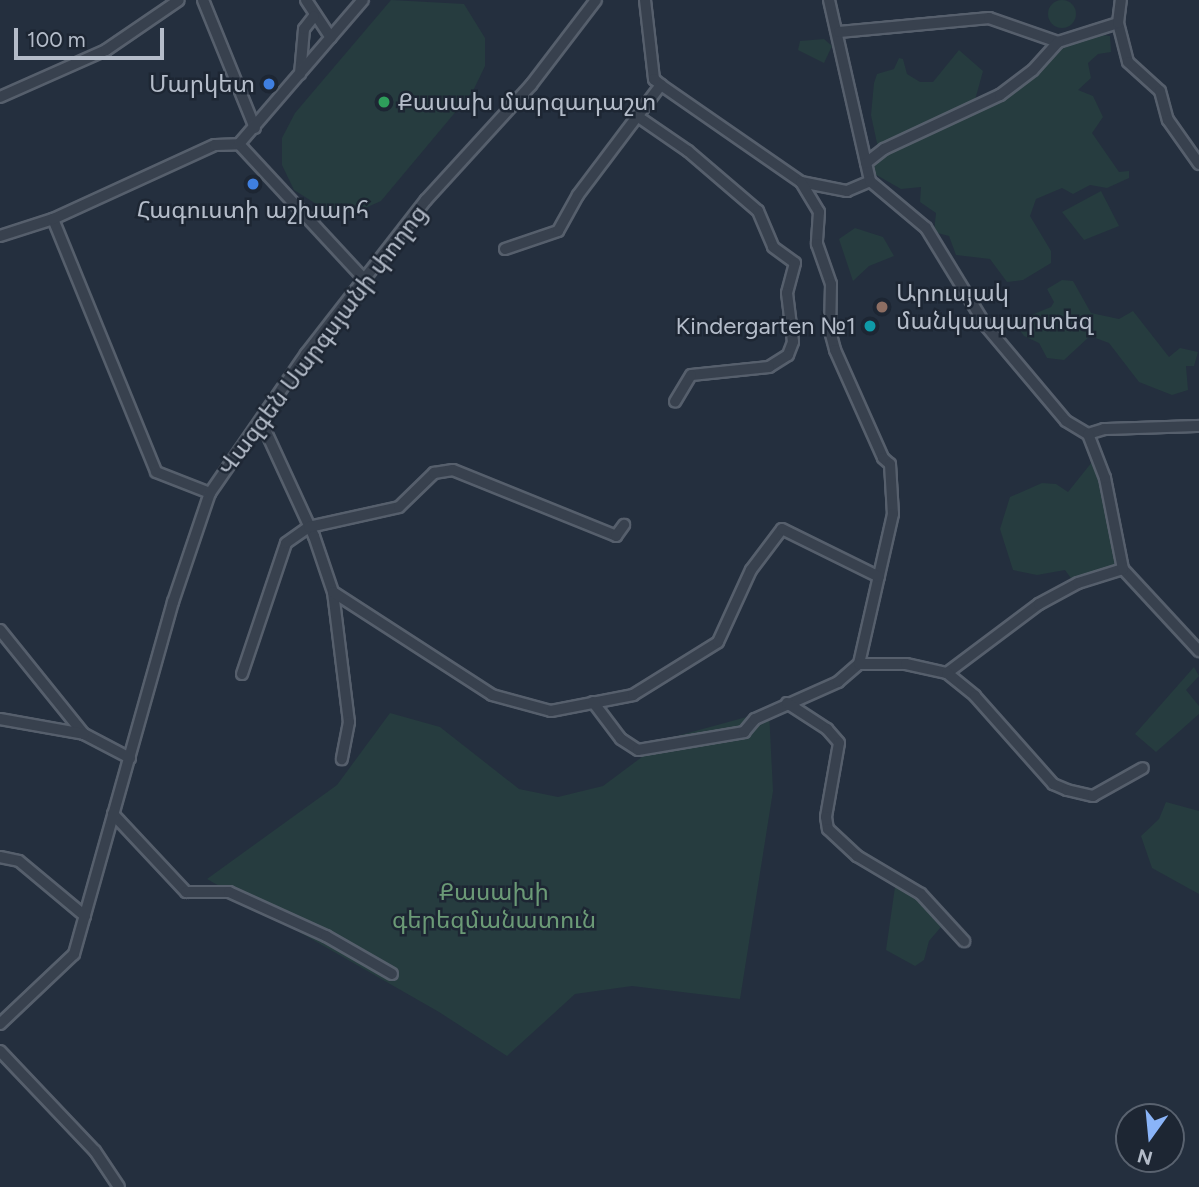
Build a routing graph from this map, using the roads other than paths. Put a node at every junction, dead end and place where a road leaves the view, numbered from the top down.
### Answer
1 (179, 0) edge
2 (203, 0) edge
3 (306, 0) edge
4 (363, 0) edge
5 (596, 0) edge
6 (645, 0) edge
7 (829, 0) edge
8 (1121, 0) edge
9 (314, 16) junction
10 (1118, 23) junction
11 (839, 32) junction
12 (331, 38) junction
13 (1058, 42) junction
14 (300, 74) junction
15 (661, 85) junction
16 (0, 97) edge
17 (637, 116) junction
18 (254, 128) junction
19 (239, 144) junction
20 (866, 163) junction
21 (1199, 164) edge
22 (870, 181) junction
23 (801, 182) junction
24 (53, 219) junction
25 (0, 236) edge
26 (505, 248) dead end
27 (365, 280) junction
28 (675, 402) dead end
29 (261, 421) junction
30 (1199, 426) edge
31 (1088, 434) junction
32 (209, 493) junction
33 (624, 525) dead end
34 (309, 527) junction
35 (1123, 569) junction
36 (879, 576) junction
37 (333, 592) junction
38 (0, 630) edge
39 (1199, 651) edge
40 (859, 664) junction
41 (947, 673) junction
42 (242, 674) dead end
43 (593, 702) junction
44 (787, 703) junction
45 (0, 719) edge
46 (84, 734) junction
47 (130, 758) junction
48 (342, 759) dead end
49 (1143, 768) dead end
50 (113, 814) junction
51 (0, 857) edge
52 (85, 916) junction
53 (964, 941) dead end
54 (392, 974) dead end
55 (0, 1024) edge
56 (0, 1051) edge
57 (119, 1187) edge

1 - 16 street
2 - 18 street
3 - 9 street
4 - 12 street
5 - 27 street, Վազգեն Սարգսյանի փողոց
6 - 15 street
7 - 11 street
8 - 10 street
9 - 12 street
9 - 14 street
10 - 13 street
10 - 21 street
11 - 13 street
11 - 20 street
12 - 14 street
13 - 20 street
14 - 18 street
15 - 17 street
15 - 23 street
17 - 26 street
17 - 28 street
18 - 19 street
19 - 24 street
19 - 27 street
20 - 22 street
22 - 23 street
22 - 31 street
23 - 36 street
24 - 25 street
24 - 32 street
27 - 29 street, Վազգեն Սարգսյանի փողոց
29 - 32 street, Վազգեն Սարգսյանի փողոց
29 - 34 street
30 - 31 street
31 - 35 street
32 - 47 street, Վազգեն Սարգսյանի փողոց
33 - 34 street
34 - 37 street
34 - 42 street
35 - 39 street
35 - 41 street
36 - 40 street
36 - 43 street
37 - 43 street
37 - 48 street
38 - 46 street
40 - 41 street
40 - 44 street
41 - 49 street
43 - 44 street
44 - 53 street
45 - 46 street
46 - 47 street
47 - 50 street, Վազգեն Սարգսյանի փողոց
50 - 52 street, Վազգեն Սարգսյանի փողոց
50 - 54 street
51 - 52 street
52 - 55 street, Վազգեն Սարգսյանի փողոց
56 - 57 street

